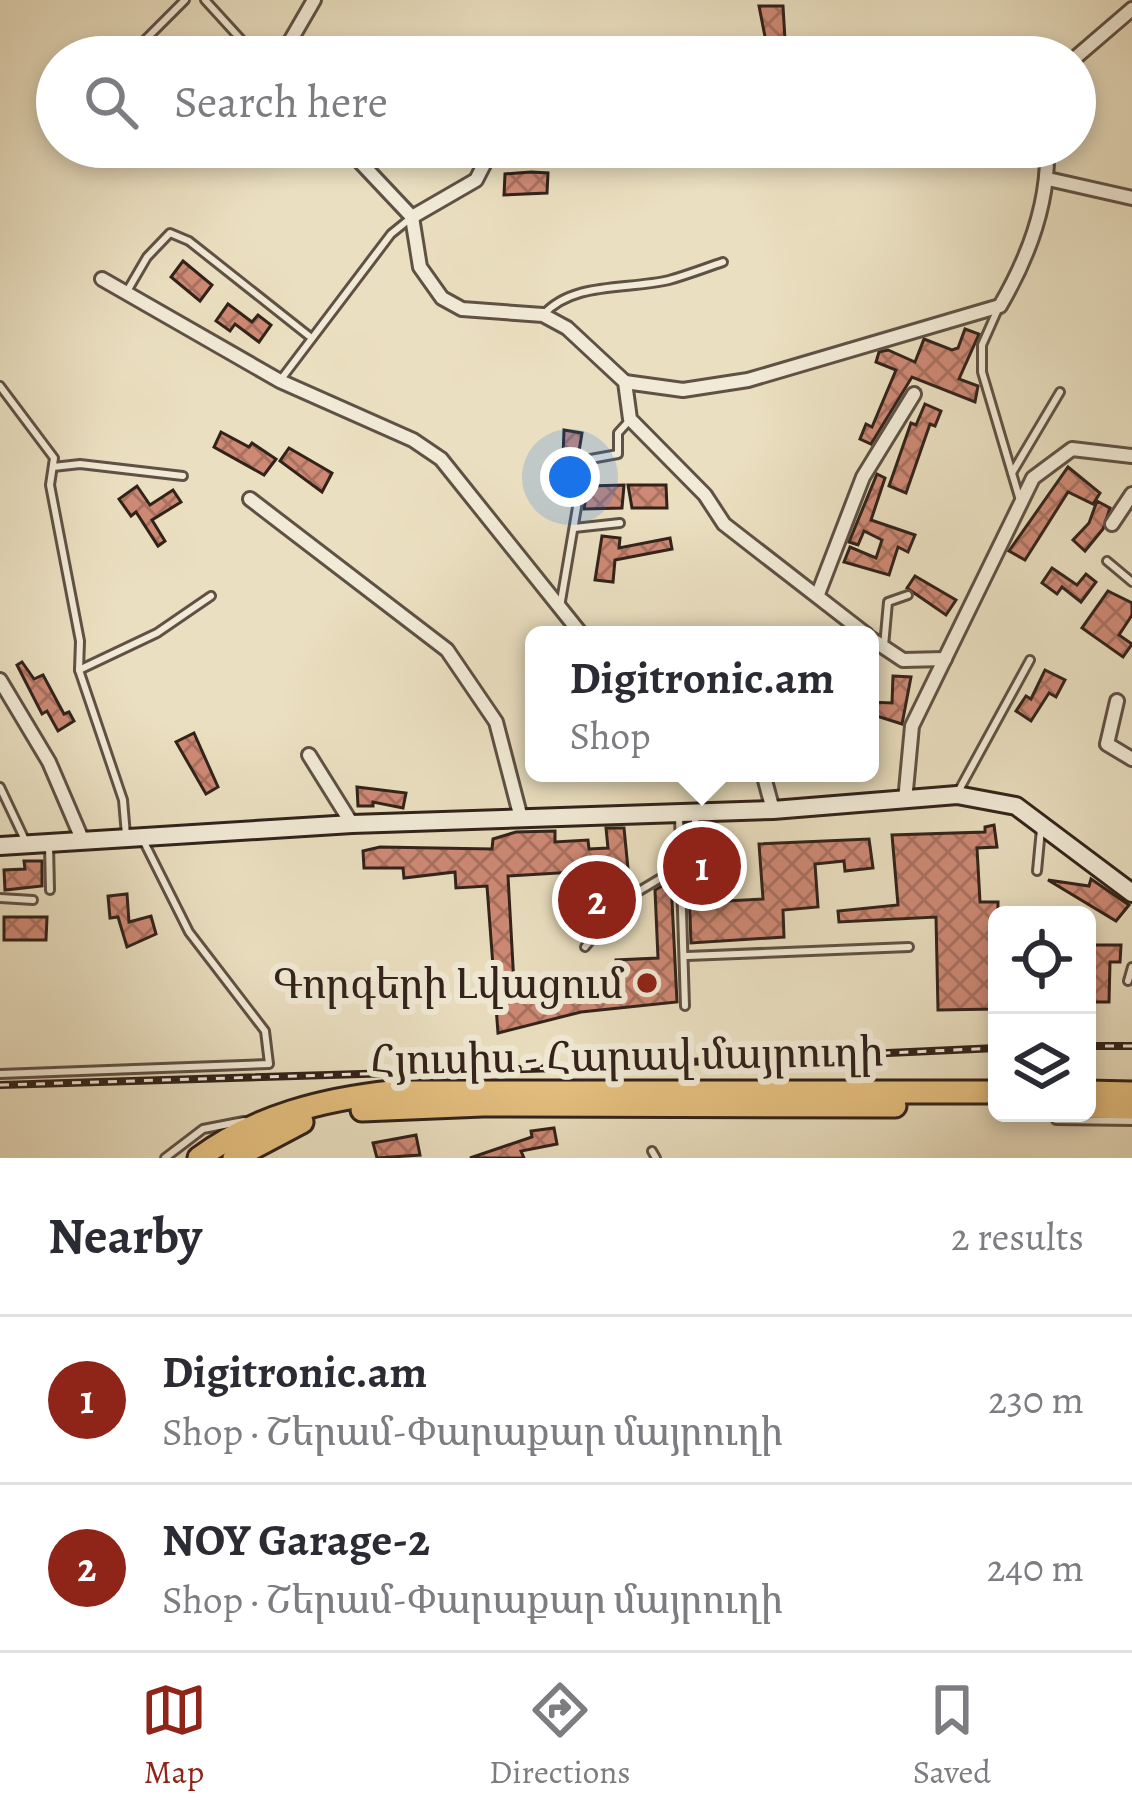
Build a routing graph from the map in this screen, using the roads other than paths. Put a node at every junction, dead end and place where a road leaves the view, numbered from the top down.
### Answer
1 (185, 0) edge
2 (206, 0) edge
3 (314, 0) edge
4 (1132, 9) edge
5 (149, 36) edge
6 (238, 36) edge
7 (293, 36) edge
8 (1096, 40) edge
9 (366, 168) edge
10 (482, 168) edge
11 (1048, 168) edge
12 (1048, 179) junction
13 (1132, 198) edge
14 (412, 217) junction
15 (723, 262) dead end
16 (102, 279) dead end
17 (126, 293) junction
18 (1000, 306) junction
19 (543, 315) junction
20 (309, 336) junction
21 (280, 381) junction
22 (625, 382) junction
23 (0, 386) edge
24 (1060, 392) dead end
25 (914, 394) dead end
26 (630, 419) junction
27 (1132, 456) edge
28 (53, 467) junction
29 (1012, 473) junction
30 (183, 476) dead end
31 (1132, 494) edge
32 (250, 499) dead end
33 (1021, 502) junction
34 (620, 524) dead end
35 (1112, 524) dead end
36 (574, 528) junction
37 (1107, 561) dead end
38 (1132, 582) edge
39 (818, 594) junction
40 (211, 596) dead end
41 (908, 596) dead end
42 (560, 607) junction
43 (575, 626) edge
44 (854, 626) edge
45 (879, 646) edge
46 (884, 650) junction
47 (945, 659) junction
48 (1030, 660) dead end
49 (79, 670) junction
50 (0, 680) edge
51 (1117, 701) dead end
52 (309, 755) dead end
53 (1132, 758) edge
54 (765, 782) edge
55 (0, 788) edge
56 (957, 795) junction
57 (905, 801) junction
58 (772, 810) junction
59 (686, 812) junction
60 (521, 818) junction
61 (352, 824) junction
62 (1042, 825) junction
63 (82, 839) junction
64 (134, 839) junction
65 (48, 841) junction
66 (26, 843) junction
67 (0, 846) edge
68 (682, 866) junction
69 (1037, 871) dead end
70 (719, 874) dead end
71 (50, 890) dead end
72 (1132, 893) edge
73 (0, 898) edge
74 (33, 900) dead end
75 (585, 947) dead end
76 (909, 947) dead end
77 (687, 956) junction
78 (1132, 968) edge
79 (1128, 981) dead end
80 (686, 1006) dead end
81 (0, 1074) edge
82 (1132, 1078) edge
83 (988, 1092) edge
84 (1132, 1093) edge
85 (1096, 1094) edge
86 (1096, 1096) edge
87 (1096, 1099) edge
88 (988, 1106) edge
89 (1132, 1108) edge
90 (1096, 1121) edge
91 (1132, 1121) edge
92 (273, 1125) junction
93 (165, 1158) edge
94 (200, 1158) edge
95 (234, 1158) edge
96 (256, 1158) edge

1 - 5 lane
2 - 6 lane
3 - 7 street
4 - 8 street
9 - 14 street
10 - 14 street
11 - 12 street
12 - 13 street
12 - 18 street
14 - 19 street
14 - 20 lane
15 - 19 lane
16 - 17 street
17 - 20 lane
17 - 21 street
18 - 22 street
18 - 29 lane
19 - 22 street
20 - 21 lane
21 - 42 street
22 - 26 street
23 - 28 lane
24 - 29 lane
25 - 39 street
26 - 36 lane
26 - 39 street
27 - 33 street
28 - 30 lane
28 - 49 lane
29 - 33 lane
31 - 35 street
32 - 60 street
33 - 47 street
34 - 36 lane
36 - 42 lane
37 - 38 lane
39 - 44 street
40 - 49 lane
41 - 46 lane
42 - 43 street
45 - 46 street
46 - 47 street
47 - 57 street
48 - 56 lane
49 - 64 lane
50 - 63 street
51 - 53 street
52 - 61 street
54 - 58 street
55 - 66 lane
56 - 57 street
56 - 62 street
57 - 58 street
58 - 59 street
59 - 60 street
59 - 68 lane
59 - 70 lane
60 - 61 street
61 - 64 street
62 - 69 lane
62 - 72 street
63 - 64 street
63 - 65 street
64 - 81 lane
65 - 66 street
65 - 71 lane
66 - 67 street
68 - 75 lane
68 - 77 lane
73 - 74 lane
76 - 77 lane
77 - 80 lane
78 - 79 lane
82 - 85 highway
83 - 92 highway, Հյուսիս - Հարավ մայրուղի
84 - 86 highway
87 - 89 highway
88 - 92 highway, Հյուսիս - Հարավ մայրուղի
90 - 91 lane
92 - 93 lane
92 - 94 highway, Հյուսիս - Հարավ մայրուղի
92 - 95 highway, Հյուսիս - Հարավ մայրուղի
92 - 96 lane

